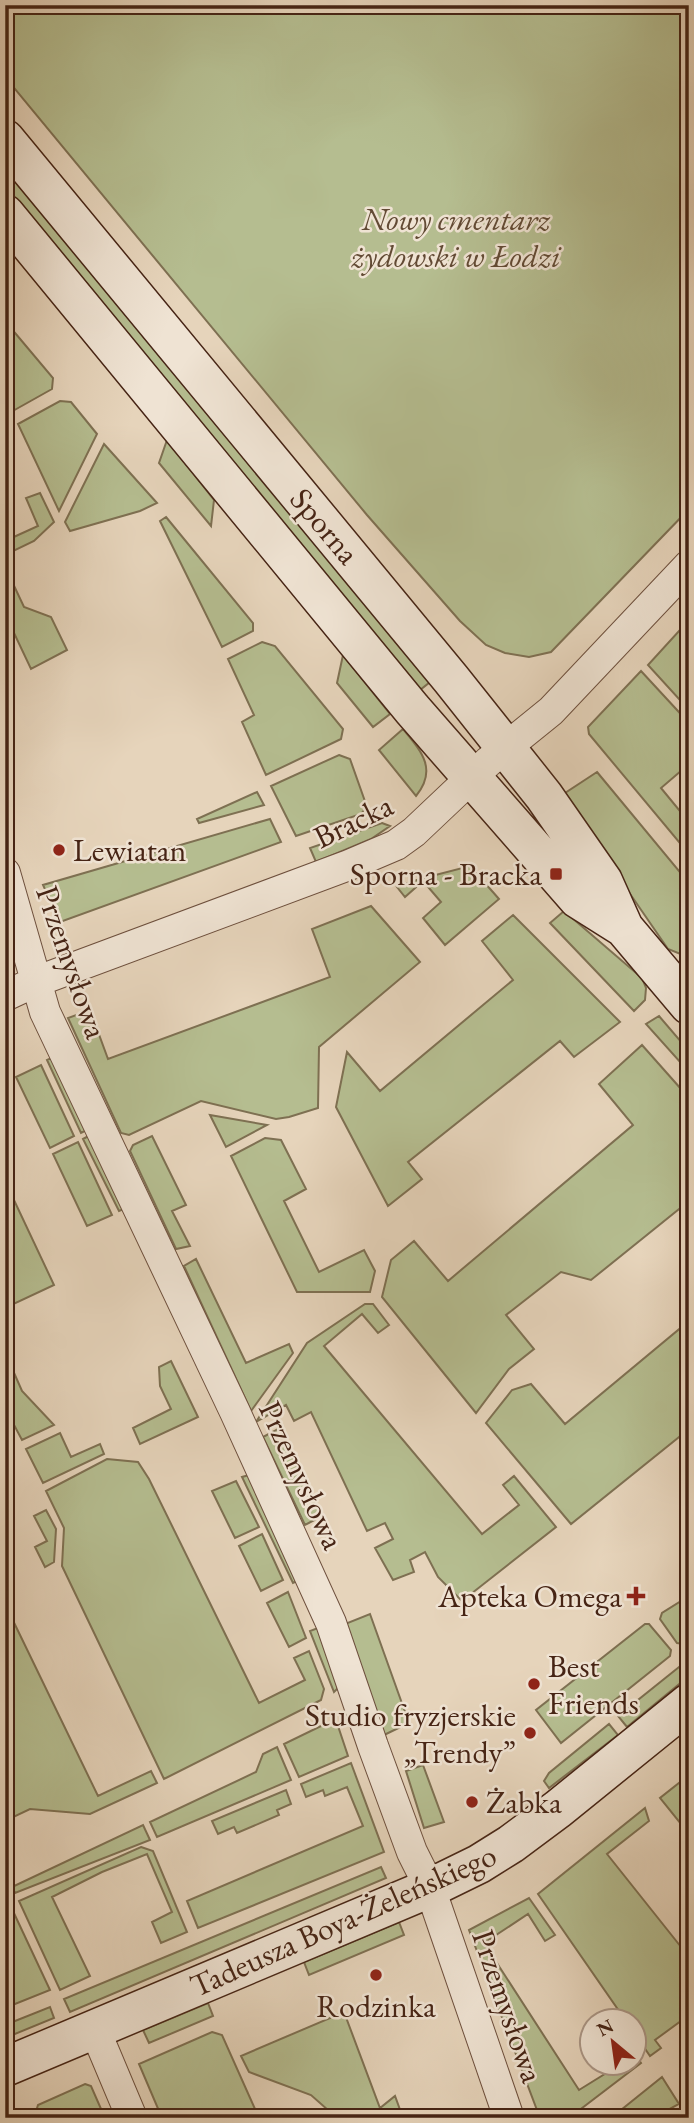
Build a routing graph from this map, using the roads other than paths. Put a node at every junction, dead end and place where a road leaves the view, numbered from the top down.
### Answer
1 (5, 139) edge
2 (5, 214) edge
3 (689, 565) edge
4 (506, 748) junction
5 (471, 777) junction
6 (5, 873) edge
7 (624, 928) junction
8 (35, 982) junction
9 (5, 996) edge
10 (689, 1005) edge
11 (689, 1703) edge
12 (430, 1888) junction
13 (95, 2030) junction
14 (5, 2067) edge
15 (132, 2118) edge
16 (509, 2118) edge

1 - 4 street, Sporna
2 - 5 street, Sporna
3 - 4 street, Bracka
4 - 5 street, Bracka
4 - 7 street, Sporna
5 - 7 street, Sporna
5 - 8 street, Bracka
6 - 8 street, Przemysłowa
7 - 10 street, Sporna
8 - 9 street, Bracka
8 - 12 street, Przemysłowa
11 - 12 street, Tadeusza Boya-Żeleńskiego
12 - 13 street, Tadeusza Boya-Żeleńskiego
12 - 16 street, Przemysłowa
13 - 14 street, Tadeusza Boya-Żeleńskiego
13 - 15 street

